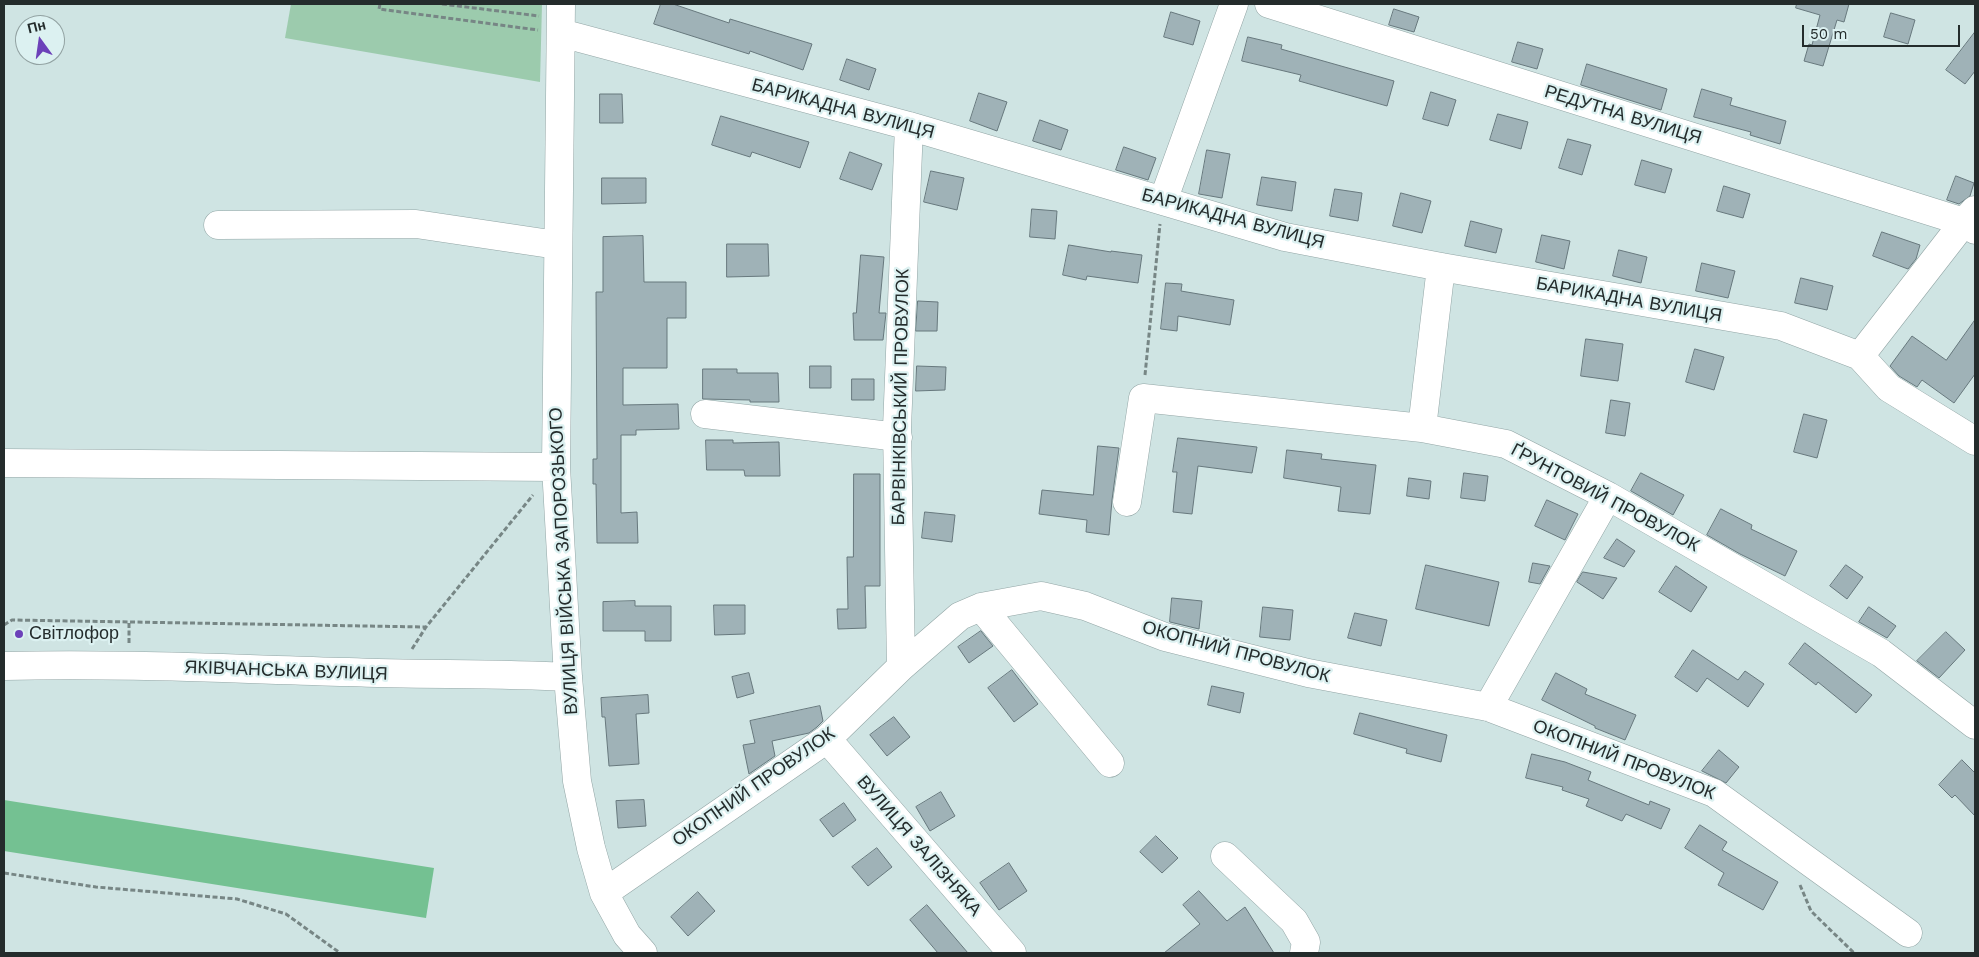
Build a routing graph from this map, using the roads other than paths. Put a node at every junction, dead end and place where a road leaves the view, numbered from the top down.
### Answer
1 (1234, 4) edge
2 (1269, 4) edge
3 (561, 18) edge
4 (909, 126) junction
5 (1163, 201) junction
6 (1971, 220) edge
7 (218, 225) dead end
8 (558, 245) junction
9 (1441, 266) junction
10 (1860, 356) junction
11 (705, 414) dead end
12 (1422, 428) junction
13 (898, 437) junction
14 (1975, 441) edge
15 (4, 463) edge
16 (556, 467) junction
17 (1608, 496) junction
18 (1127, 502) dead end
19 (981, 607) junction
20 (4, 666) edge
21 (901, 667) junction
22 (568, 677) junction
23 (1488, 707) junction
24 (1975, 725) edge
25 (827, 739) junction
26 (1110, 763) dead end
27 (1225, 856) dead end
28 (604, 892) junction
29 (1908, 933) dead end
30 (629, 947) edge
31 (1012, 953) edge
32 (1304, 953) edge

1 - 5 street
2 - 6 street, РЕДУТНА ВУЛИЦЯ
3 - 4 street, БАРИКАДНА ВУЛИЦЯ
3 - 8 street, ВУЛИЦЯ ВІЙСЬКА ЗАПОРОЗЬКОГО
4 - 5 street, БАРИКАДНА ВУЛИЦЯ
4 - 13 street, БАРВІНКІВСЬКИЙ ПРОВУЛОК
5 - 9 street, БАРИКАДНА ВУЛИЦЯ
6 - 10 street
7 - 8 street
8 - 16 street, ВУЛИЦЯ ВІЙСЬКА ЗАПОРОЗЬКОГО
9 - 10 street, БАРИКАДНА ВУЛИЦЯ
9 - 12 street
10 - 14 street, БАРИКАДНА ВУЛИЦЯ
11 - 13 street
12 - 17 street, ҐРУНТОВИЙ ПРОВУЛОК
12 - 18 street, ҐРУНТОВИЙ ПРОВУЛОК
13 - 21 street, БАРВІНКІВСЬКИЙ ПРОВУЛОК
15 - 16 street
16 - 22 street, ВУЛИЦЯ ВІЙСЬКА ЗАПОРОЗЬКОГО
17 - 23 street
17 - 24 street, ҐРУНТОВИЙ ПРОВУЛОК
19 - 21 street, ОКОПНИЙ ПРОВУЛОК
19 - 23 street, ОКОПНИЙ ПРОВУЛОК
19 - 26 street
20 - 22 street, ЯКІВЧАНСЬКА ВУЛИЦЯ
21 - 25 street, ОКОПНИЙ ПРОВУЛОК
22 - 28 street, ВУЛИЦЯ ВІЙСЬКА ЗАПОРОЗЬКОГО
23 - 29 street, ОКОПНИЙ ПРОВУЛОК
25 - 28 street, ОКОПНИЙ ПРОВУЛОК
25 - 31 street, ВУЛИЦЯ ЗАЛІЗНЯКА
27 - 32 street
28 - 30 street, ВУЛИЦЯ ВІЙСЬКА ЗАПОРОЗЬКОГО

